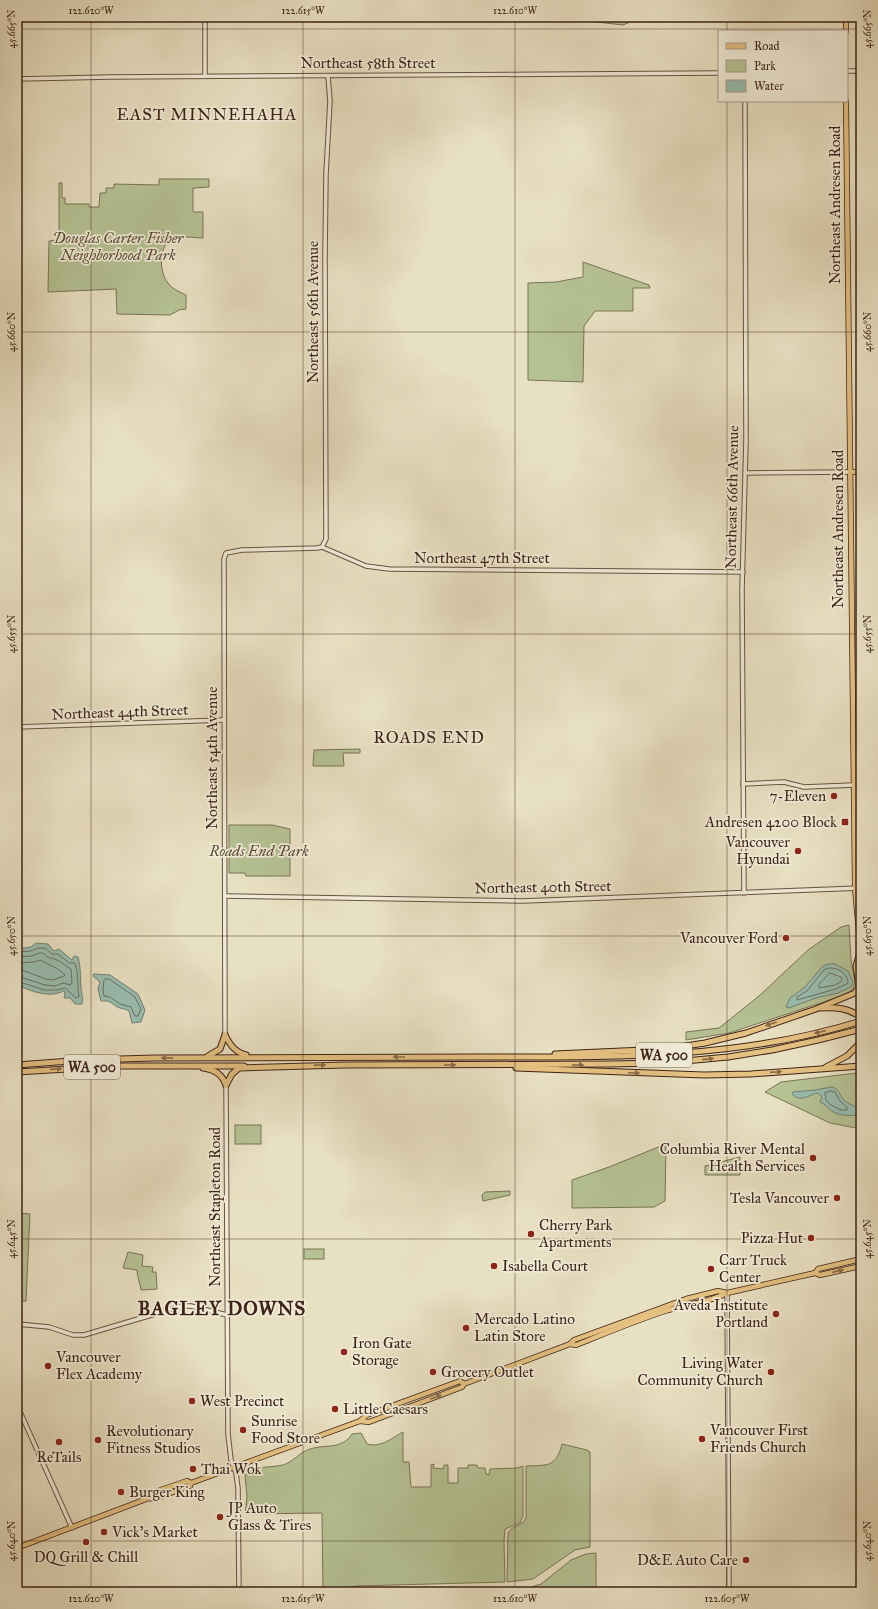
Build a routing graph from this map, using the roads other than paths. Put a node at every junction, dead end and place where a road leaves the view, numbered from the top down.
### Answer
1 (205, 17) edge
2 (846, 17) edge
3 (846, 30) edge
4 (848, 71) edge
5 (861, 71) edge
6 (718, 73) edge
7 (205, 76) junction
8 (328, 76) junction
9 (17, 79) edge
10 (745, 102) edge
11 (846, 102) edge
12 (850, 472) junction
13 (861, 472) edge
14 (745, 473) junction
15 (322, 547) junction
16 (226, 553) joint
17 (743, 572) junction
18 (224, 720) junction
19 (17, 727) edge
20 (743, 784) junction
21 (854, 786) junction
22 (855, 888) junction
23 (861, 888) edge
24 (744, 892) junction
25 (225, 896) junction
26 (861, 955) edge
27 (816, 1009) junction
28 (861, 1017) edge
29 (859, 1022) edge
30 (860, 1029) edge
31 (225, 1035) junction
32 (861, 1042) edge
33 (206, 1057) junction
34 (279, 1057) junction
35 (466, 1057) junction
36 (17, 1065) edge
37 (483, 1065) junction
38 (166, 1066) junction
39 (281, 1066) junction
40 (861, 1066) edge
41 (817, 1069) junction
42 (17, 1072) edge
43 (226, 1085) junction
44 (861, 1259) edge
45 (861, 1266) edge
46 (815, 1273) junction
47 (727, 1293) junction
48 (227, 1315) junction
49 (17, 1324) edge
50 (17, 1405) edge
51 (234, 1467) junction
52 (72, 1528) junction
53 (17, 1548) edge
54 (239, 1592) edge
55 (729, 1592) edge

1 - 7 street
2 - 3 main road
4 - 5 street
6 - 8 street, Northeast 58th Street
7 - 8 street, Northeast 58th Street
7 - 9 street, Northeast 58th Street
8 - 15 street, Northeast 56th Avenue
10 - 14 street, Northeast 66th Avenue
11 - 12 main road, Northeast Andresen Road
12 - 13 main road
12 - 14 street
12 - 21 main road, Northeast Andresen Road
14 - 17 street, Northeast 66th Avenue
15 - 16 street, Northeast 47th Street
15 - 17 street, Northeast 47th Street
16 - 18 street, Northeast 54th Avenue
17 - 20 street, Northeast 66th Avenue
18 - 19 street, Northeast 44th Street
18 - 25 street, Northeast 54th Avenue
20 - 21 street
20 - 24 street, Northeast 66th Avenue
21 - 22 main road, Northeast Andresen Road
22 - 23 street, Northeast 40th Street
22 - 24 street, Northeast 40th Street
22 - 26 main road, Northeast Andresen Road
24 - 25 street, Northeast 40th Street
25 - 31 street, Northeast 54th Avenue
26 - 27 highway
27 - 28 highway
27 -> 35 highway
29 -> 35 highway, WA 500
37 -> 30 highway, WA 500
31 - 33 highway
31 - 34 highway
32 - 41 highway
33 - 34 highway, WA 500
33 -> 36 highway, WA 500
35 -> 34 highway, WA 500
39 -> 37 highway, WA 500
37 -> 41 highway
38 - 39 highway, WA 500
42 -> 38 highway, WA 500
38 - 43 highway
39 - 43 highway
40 - 41 highway
43 - 48 street, Northeast Stapleton Road
44 - 46 main road
46 -> 45 main road
46 - 47 main road
47 - 51 main road
47 - 55 street
48 - 49 street
48 - 51 street, Northeast Stapleton Road
50 - 52 street
51 - 52 main road
51 - 54 street, Northeast Stapleton Road
52 - 53 main road

